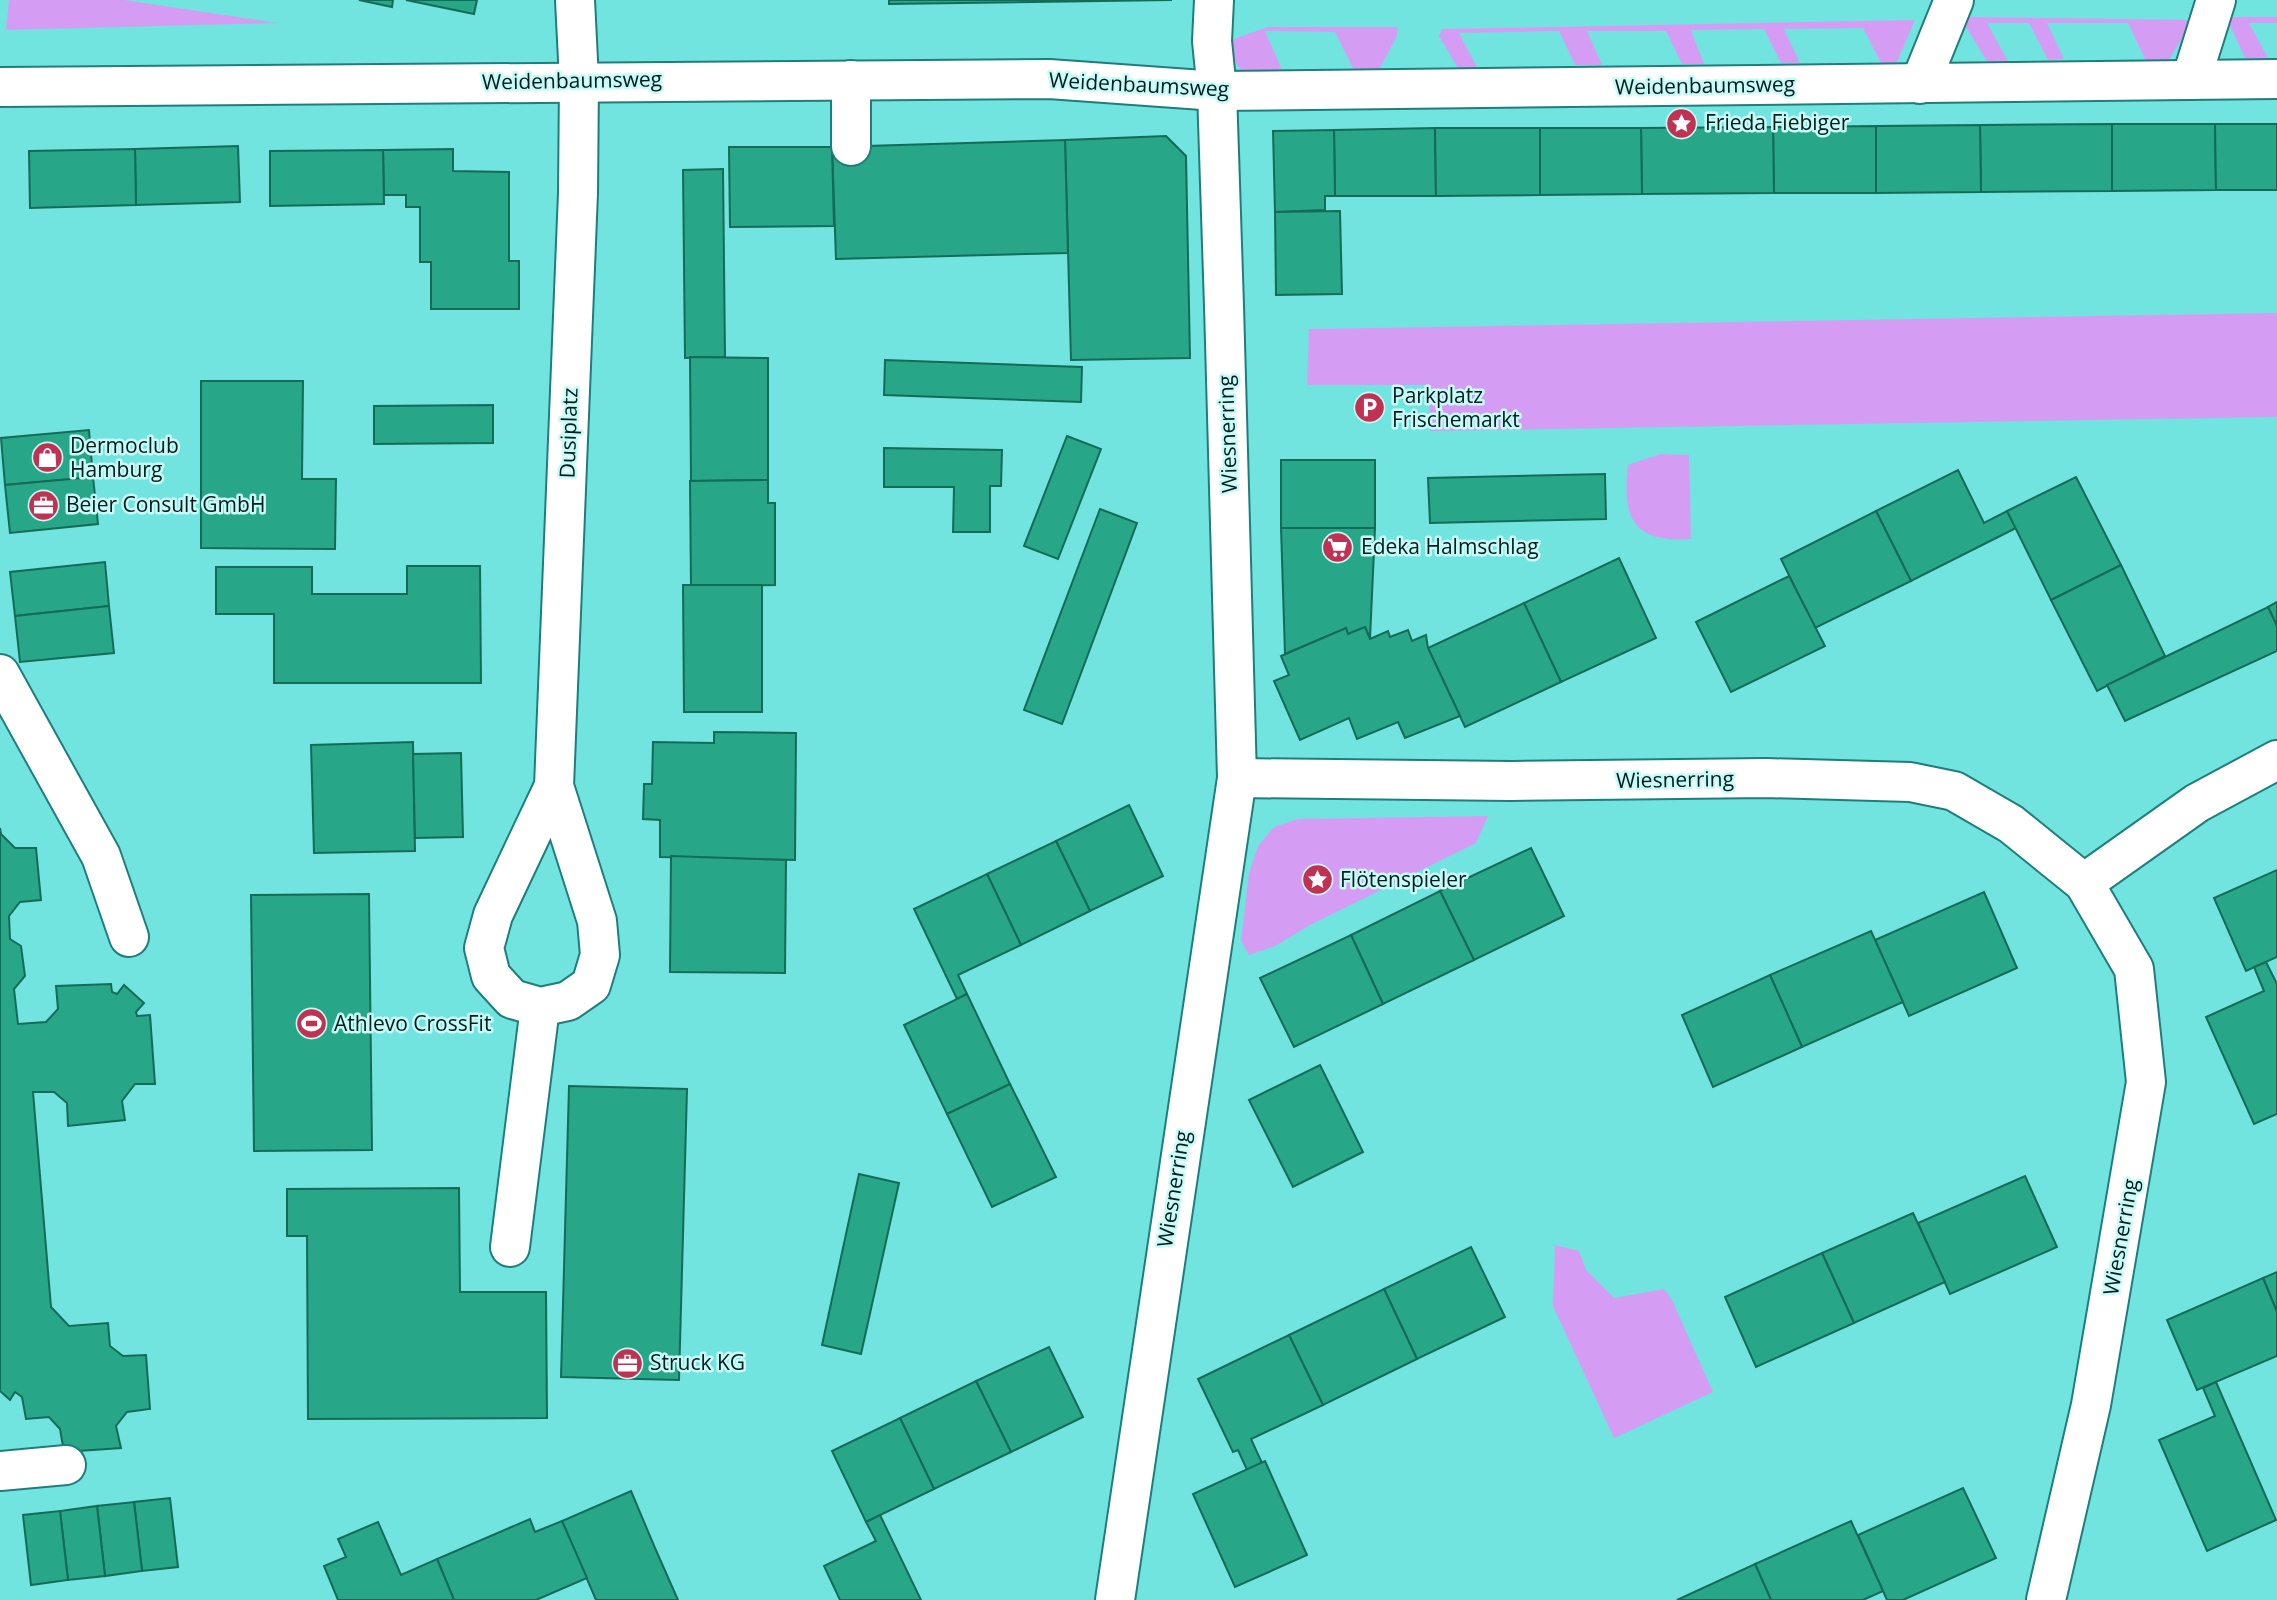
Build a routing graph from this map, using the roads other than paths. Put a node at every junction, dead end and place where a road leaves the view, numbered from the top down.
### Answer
1 (575, 0) edge
2 (1214, 0) edge
3 (1954, 0) edge
4 (2216, 0) edge
5 (2277, 79) edge
6 (579, 80) junction
7 (850, 80) junction
8 (2191, 80) junction
9 (1920, 84) junction
10 (0, 87) edge
11 (1217, 91) junction
12 (850, 146) dead end
13 (0, 674) edge
14 (2277, 760) edge
15 (1237, 778) junction
16 (554, 786) junction
17 (2084, 883) junction
18 (129, 937) dead end
19 (540, 1007) junction
20 (510, 1247) dead end
21 (66, 1465) dead end
22 (0, 1471) edge
23 (1115, 1600) edge
24 (2046, 1600) edge

1 - 6 street, Dusiplatz
2 - 11 street, Wiesnerring
3 - 9 street
4 - 8 street
5 - 8 street, Weidenbaumsweg
6 - 7 street, Weidenbaumsweg
6 - 10 street, Weidenbaumsweg
6 - 16 street, Dusiplatz
7 - 11 street, Weidenbaumsweg
7 - 12 street
8 - 9 street, Weidenbaumsweg
9 - 11 street, Weidenbaumsweg
11 - 15 street, Wiesnerring
13 - 18 street
14 - 17 street
15 - 17 street, Wiesnerring
15 - 23 street, Wiesnerring
16 - 19 street, Dusiplatz
16 - 19 street, Dusiplatz
17 - 24 street, Wiesnerring
19 - 20 street
21 - 22 street

